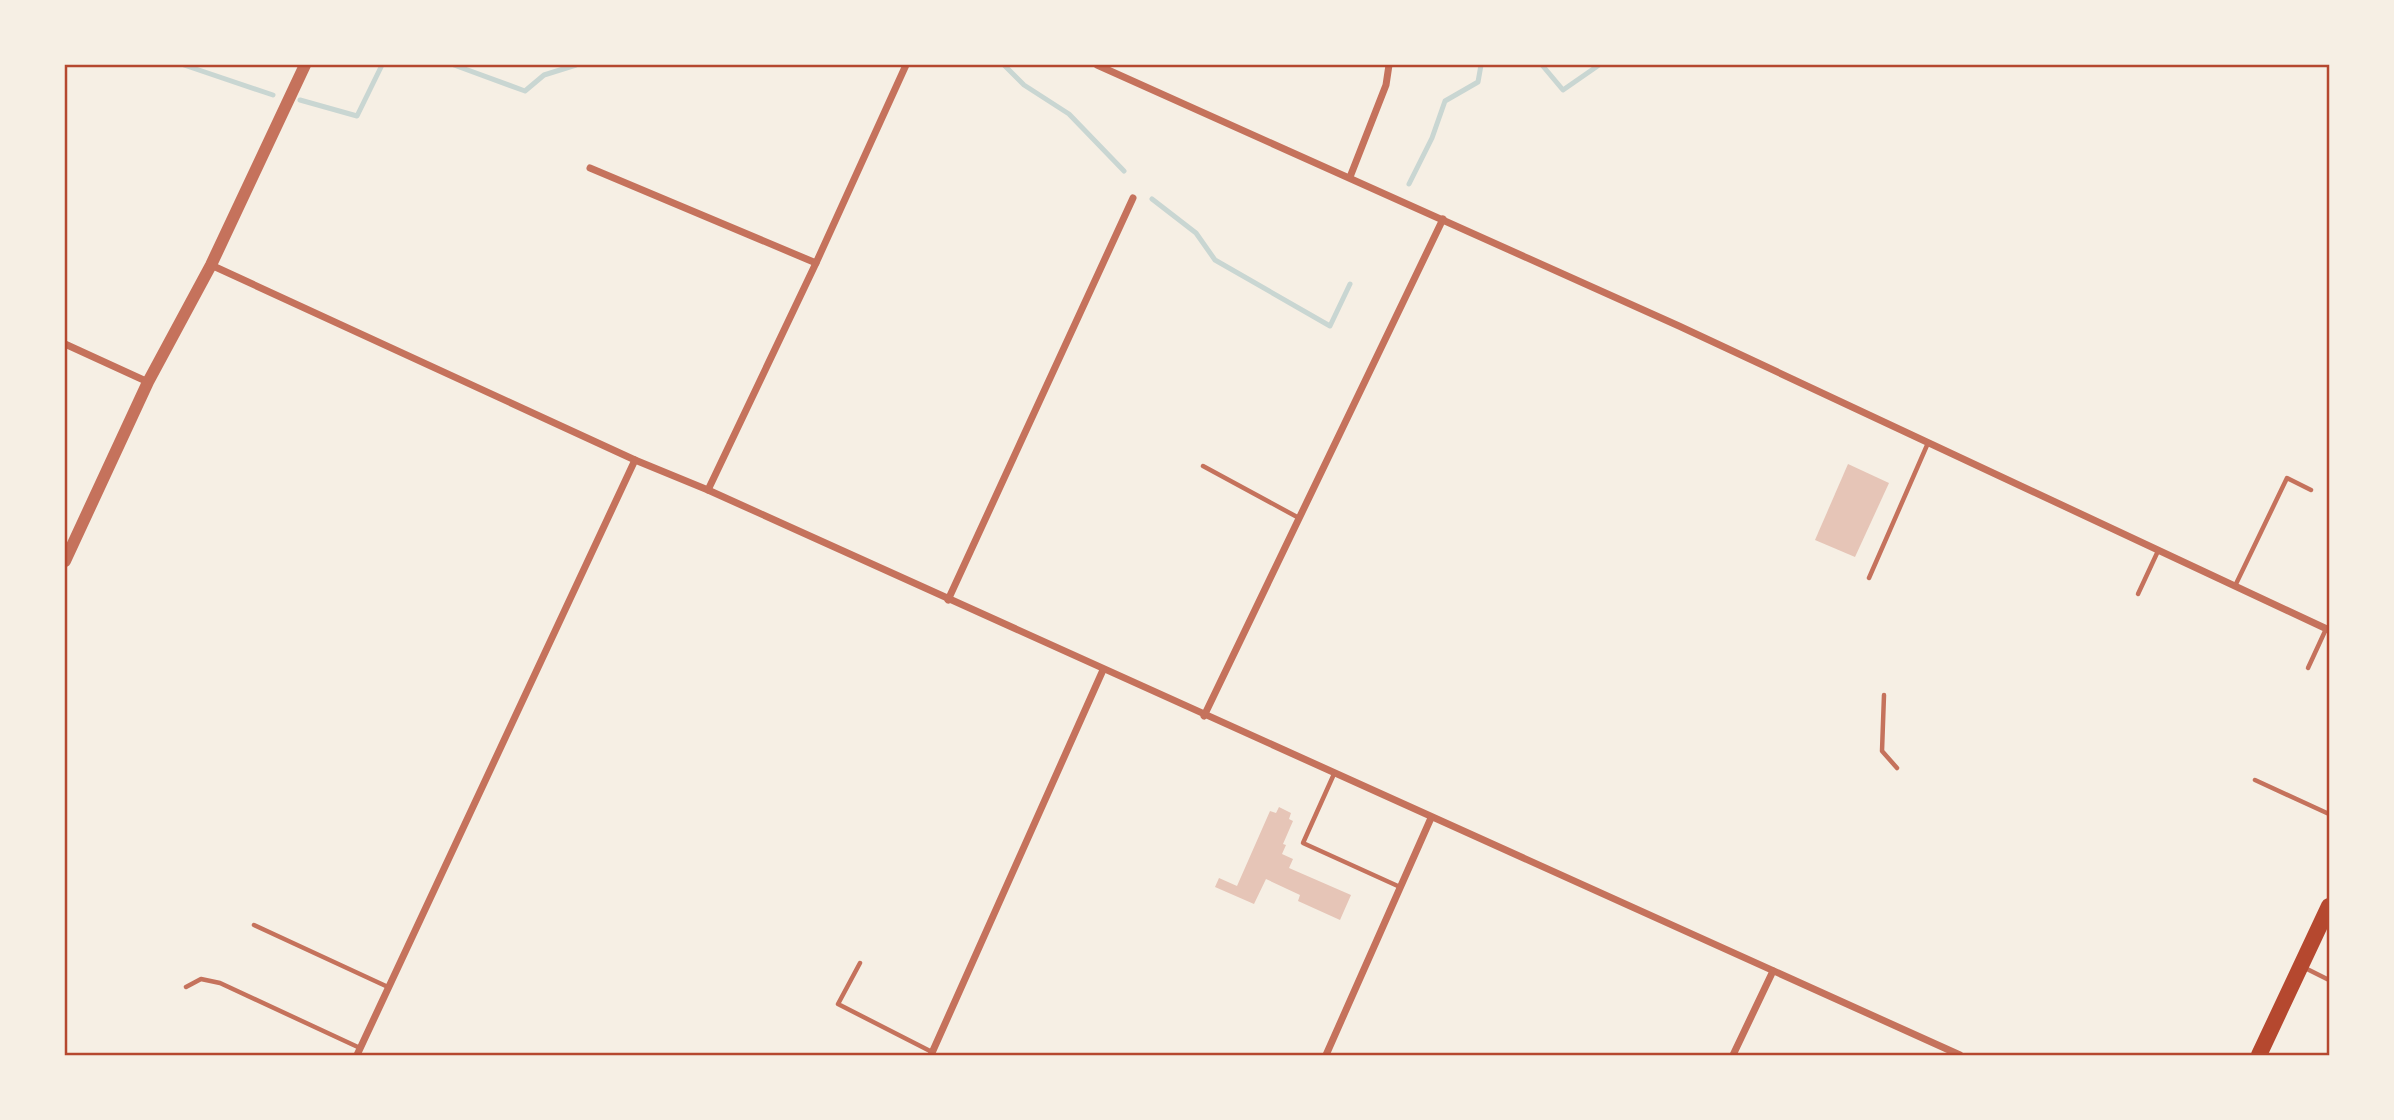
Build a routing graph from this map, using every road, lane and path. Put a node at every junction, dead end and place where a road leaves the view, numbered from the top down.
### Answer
1 (305, 65) edge
2 (906, 65) edge
3 (1097, 65) edge
4 (1389, 65) edge
5 (590, 168) dead end
6 (1350, 177) junction
7 (1133, 198) dead end
8 (1443, 219) junction
9 (816, 263) junction
10 (211, 265) junction
11 (65, 344) edge
12 (148, 382) junction
13 (1928, 442) junction
14 (635, 460) junction
15 (1203, 466) dead end
16 (708, 490) junction
17 (2311, 490) dead end
18 (1300, 518) junction
19 (2158, 550) junction
20 (65, 561) edge
21 (1869, 578) dead end
22 (2235, 586) junction
23 (2138, 594) dead end
24 (948, 600) junction
25 (2328, 629) edge
26 (2308, 668) dead end
27 (1103, 670) junction
28 (1884, 695) dead end
29 (1204, 716) junction
30 (1897, 768) dead end
31 (1334, 774) junction
32 (2255, 780) dead end
33 (2329, 814) edge
34 (1431, 818) junction
35 (1401, 887) junction
36 (2329, 905) edge
37 (254, 925) dead end
38 (860, 964) dead end
39 (2301, 966) junction
40 (1773, 971) junction
41 (2329, 980) edge
42 (388, 986) junction
43 (186, 987) dead end
44 (358, 1052) edge
45 (932, 1054) edge
46 (1326, 1055) edge
47 (1733, 1055) edge
48 (1960, 1055) edge
49 (2259, 1055) edge

1 - 10 street
2 - 9 street
3 - 6 street
4 - 6 street
5 - 9 street
6 - 8 street
7 - 24 street
8 - 13 street
8 - 18 street
9 - 16 street
10 - 12 street
10 - 14 street
11 - 12 street
12 - 20 street
13 - 19 street
13 - 21 lane
14 - 16 street
14 - 42 street
15 - 18 lane
16 - 24 street
17 - 22 lane
18 - 29 street
19 - 22 street
19 - 23 lane
22 - 25 street
24 - 27 street
25 - 26 lane
27 - 29 street
27 - 45 street
28 - 30 lane
29 - 31 street
31 - 34 street
31 - 35 lane
32 - 33 lane
34 - 35 street
34 - 40 street
35 - 46 street
36 - 39 main road
37 - 42 lane
38 - 45 lane
39 - 41 lane
39 - 49 main road
40 - 47 street
40 - 48 street
42 - 44 street
43 - 44 lane

